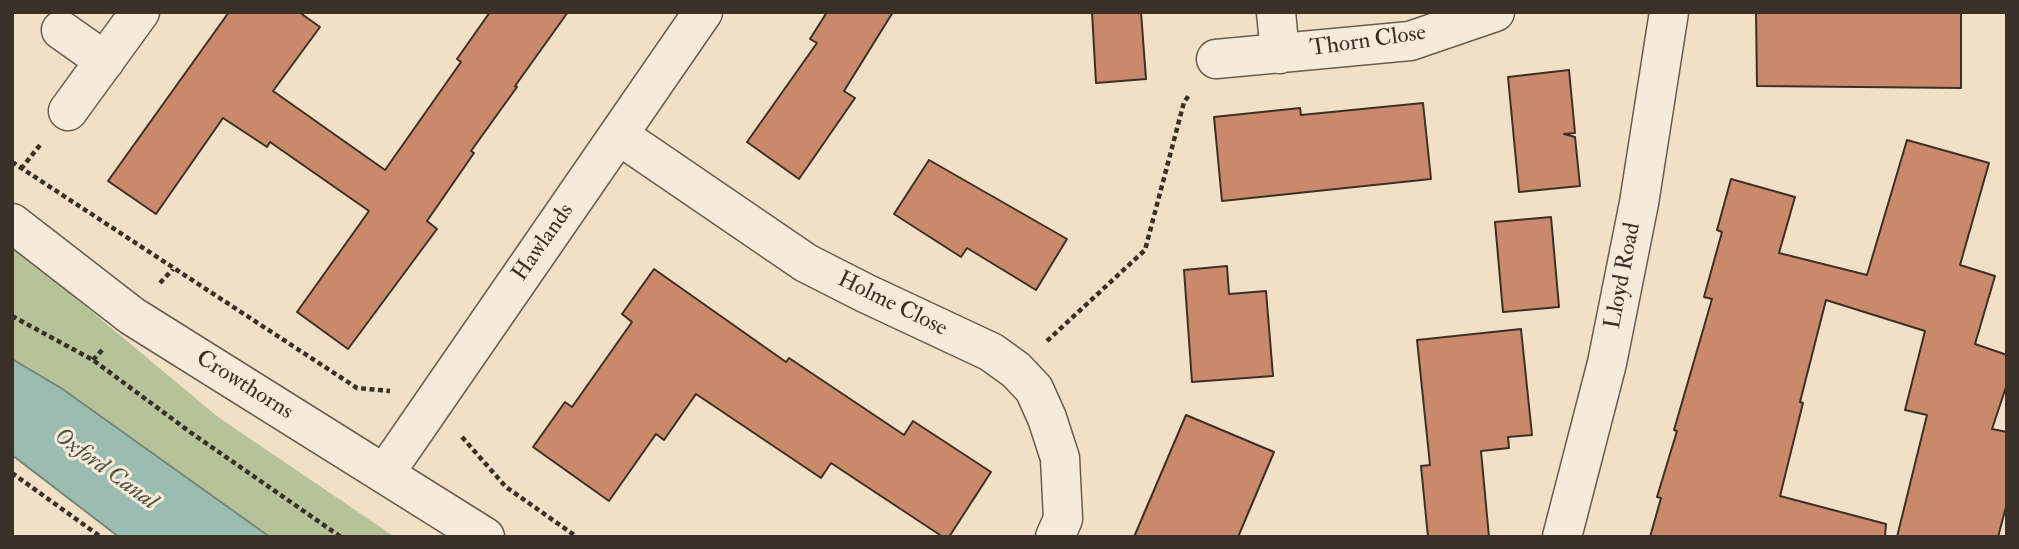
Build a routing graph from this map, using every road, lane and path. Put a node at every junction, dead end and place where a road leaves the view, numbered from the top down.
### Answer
1 (140, 12) edge
2 (703, 12) edge
3 (1276, 12) edge
4 (1495, 12) edge
5 (1669, 12) edge
6 (61, 30) dead end
7 (1280, 54) junction
8 (1216, 60) joint
9 (105, 61) junction
10 (68, 111) dead end
11 (620, 136) junction
12 (12, 162) edge
13 (12, 223) edge
14 (12, 316) edge
15 (1016, 370) junction
16 (437, 395) junction
17 (12, 473) edge
18 (385, 473) junction
19 (101, 537) edge
20 (341, 537) edge
21 (485, 537) edge
22 (577, 537) edge
23 (1055, 537) edge
24 (1562, 537) edge

1 - 9 street
2 - 11 street, Hawlands
3 - 7 street, Thorn Close
4 - 7 street, Thorn Close
5 - 24 street, Lloyd Road
6 - 9 street
7 - 8 street, Thorn Close
8 - 15 path
9 - 10 street
11 - 15 street, Holme Close
11 - 16 street, Hawlands
12 - 16 path
13 - 18 street, Crowthorns
14 - 20 path
15 - 23 street, Holme Close
16 - 18 street, Hawlands
16 - 22 path
17 - 19 path
18 - 21 street, Crowthorns

